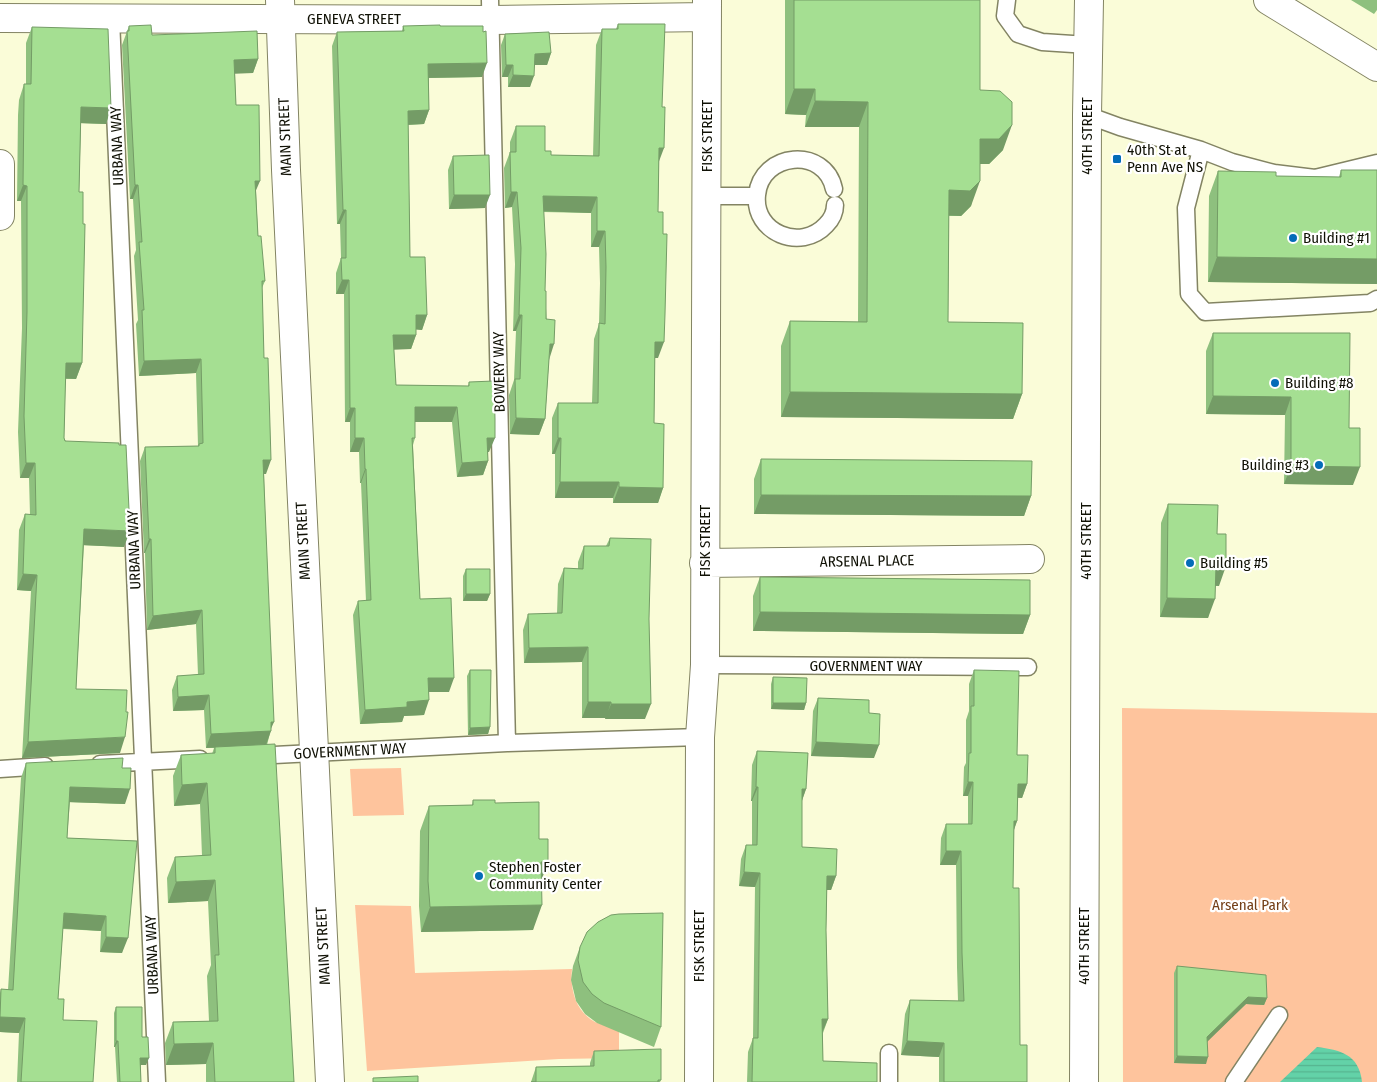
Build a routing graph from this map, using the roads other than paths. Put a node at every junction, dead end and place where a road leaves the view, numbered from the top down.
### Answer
1 (1007, 0) edge
2 (1089, 0) edge
3 (1268, 0) edge
4 (707, 8) edge
5 (280, 10) edge
6 (491, 10) edge
7 (0, 18) edge
8 (111, 19) junction
9 (1088, 45) junction
10 (1377, 67) edge
11 (1087, 116) junction
12 (1201, 150) junction
13 (1377, 163) edge
14 (0, 164) edge
15 (0, 182) edge
16 (707, 196) junction
17 (756, 196) junction
18 (0, 216) edge
19 (1377, 300) edge
20 (1030, 560) dead end
21 (704, 563) junction
22 (704, 665) junction
23 (1028, 667) dead end
24 (700, 737) junction
25 (507, 743) junction
26 (313, 753) junction
27 (241, 757) edge
28 (212, 758) edge
29 (144, 762) junction
30 (84, 764) edge
31 (65, 766) edge
32 (0, 768) edge
33 (1279, 1015) dead end
34 (889, 1053) dead end
35 (158, 1082) edge
36 (330, 1082) edge
37 (699, 1082) edge
38 (889, 1082) edge
39 (1084, 1082) edge
40 (1234, 1082) edge

1 - 9 lane
2 - 9 street, 40TH STREET
3 - 10 street
4 - 6 street, GENEVA STREET
4 - 16 street, FISK STREET
5 - 6 street, GENEVA STREET
5 - 8 street, GENEVA STREET
5 - 26 street, MAIN STREET
6 - 25 lane, BOWERY WAY
7 - 8 street, GENEVA STREET
8 - 29 lane, URBANA WAY
9 - 11 street, 40TH STREET
11 - 12 lane
11 - 39 street, 40TH STREET
12 - 13 lane
12 - 19 lane
14 - 15 street
15 - 18 street
16 - 17 lane
16 - 21 street, FISK STREET
17 - 17 lane
20 - 21 street, ARSENAL PLACE
21 - 22 street, FISK STREET
22 - 23 lane, GOVERNMENT WAY
22 - 24 street, FISK STREET
24 - 25 lane, GOVERNMENT WAY
24 - 37 street, FISK STREET
25 - 26 lane, GOVERNMENT WAY
26 - 27 lane, GOVERNMENT WAY
26 - 36 street, MAIN STREET
28 - 29 lane
29 - 30 lane
29 - 35 lane, URBANA WAY
31 - 32 lane
33 - 40 lane
34 - 38 lane

